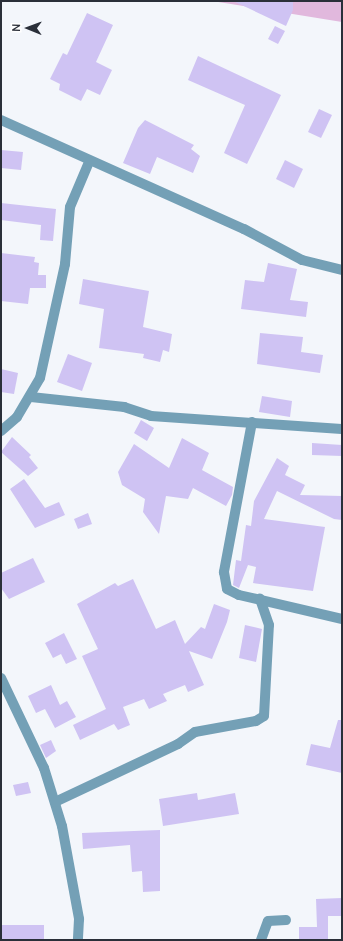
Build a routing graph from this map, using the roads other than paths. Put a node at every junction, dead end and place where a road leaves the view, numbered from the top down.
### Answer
1 (1, 120) edge
2 (89, 162) junction
3 (342, 270) edge
4 (31, 397) junction
5 (252, 422) junction
6 (342, 430) edge
7 (1, 431) edge
8 (260, 599) junction
9 (342, 619) edge
10 (1, 678) edge
11 (54, 802) junction
12 (286, 920) dead end
13 (78, 940) edge
14 (261, 940) edge

1 - 2 street
2 - 3 street
2 - 4 street
4 - 5 street
4 - 7 street
5 - 6 street
5 - 8 street
8 - 9 street
8 - 11 street
10 - 11 street
11 - 13 street
12 - 14 street

